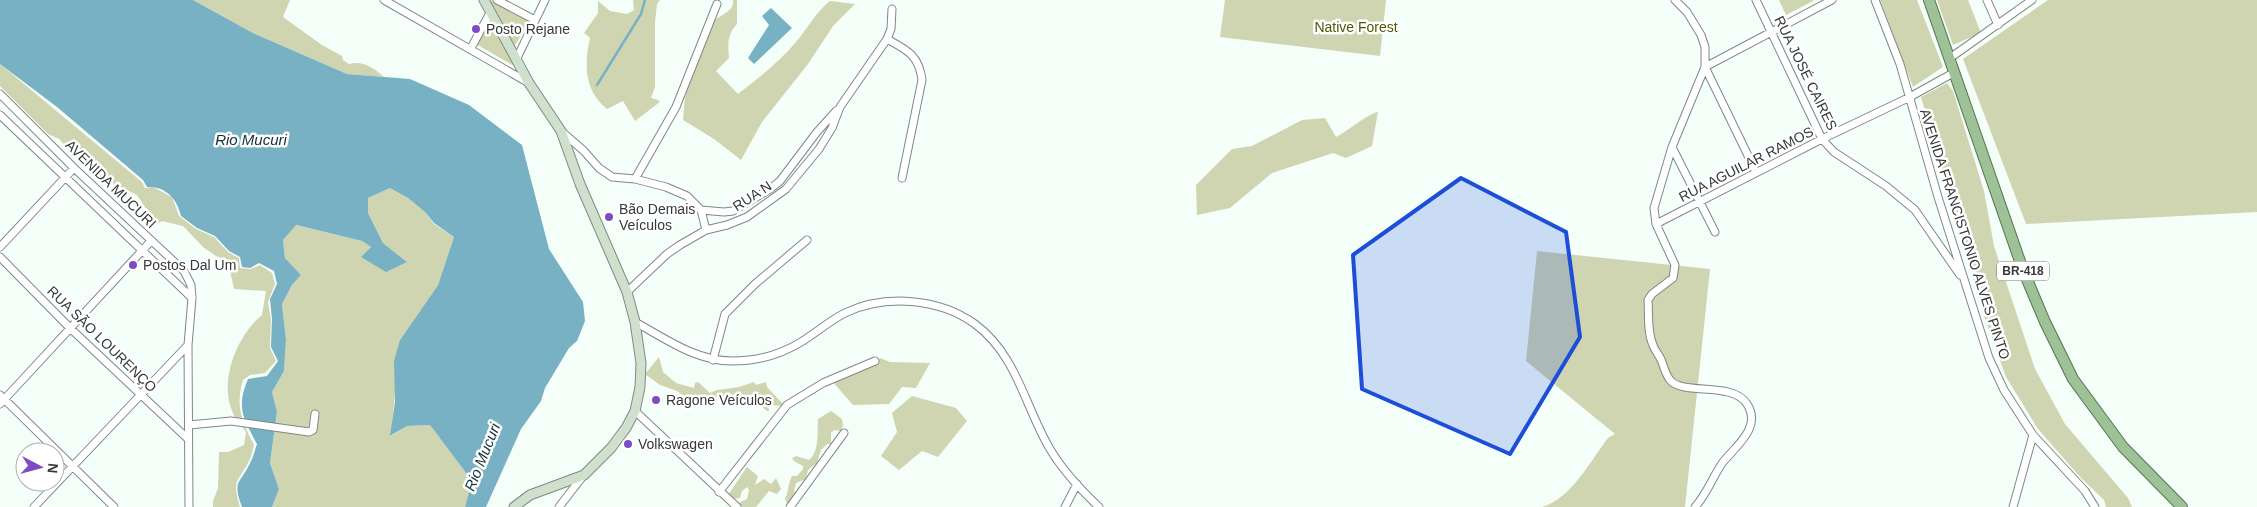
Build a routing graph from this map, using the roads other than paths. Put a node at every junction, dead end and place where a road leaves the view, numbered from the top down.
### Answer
1 (384, 0) edge
2 (484, 0) edge
3 (497, 0) edge
4 (545, 0) edge
5 (1675, 0) edge
6 (1756, 0) edge
7 (1832, 0) edge
8 (1875, 0) edge
9 (1929, 0) edge
10 (1987, 0) edge
11 (2032, 0) edge
12 (717, 4) dead end
13 (892, 9) dead end
14 (490, 13) junction
15 (535, 20) junction
16 (1998, 25) junction
17 (1772, 31) junction
18 (887, 39) junction
19 (471, 48) junction
20 (1950, 58) junction
21 (516, 60) junction
22 (1704, 67) junction
23 (1955, 72) junction
24 (529, 83) junction
25 (0, 94) edge
26 (1908, 98) junction
27 (840, 108) junction
28 (0, 116) edge
29 (561, 131) junction
30 (1822, 138) junction
31 (51, 144) junction
32 (1672, 147) junction
33 (42, 154) junction
34 (74, 168) junction
35 (1756, 172) junction
36 (786, 173) junction
37 (65, 177) junction
38 (902, 178) dead end
39 (635, 179) junction
40 (794, 180) junction
41 (1700, 203) junction
42 (701, 210) junction
43 (724, 212) junction
44 (1656, 224) junction
45 (727, 225) junction
46 (706, 230) junction
47 (1715, 232) dead end
48 (807, 240) dead end
49 (151, 241) junction
50 (0, 247) edge
51 (142, 252) junction
52 (0, 257) edge
53 (1964, 279) junction
54 (626, 292) junction
55 (192, 298) junction
56 (635, 322) junction
57 (70, 328) junction
58 (188, 346) junction
59 (713, 360) junction
60 (875, 361) dead end
61 (141, 394) junction
62 (2, 400) edge
63 (635, 411) junction
64 (315, 414) dead end
65 (189, 425) junction
66 (844, 433) dead end
67 (2034, 435) junction
68 (188, 439) junction
69 (71, 467) junction
70 (584, 475) junction
71 (1076, 484) junction
72 (719, 492) junction
73 (34, 507) edge
74 (114, 507) edge
75 (189, 507) edge
76 (514, 507) edge
77 (559, 507) edge
78 (737, 507) edge
79 (790, 507) edge
80 (1065, 507) edge
81 (1099, 507) edge
82 (1695, 507) edge
83 (2013, 507) edge
84 (2096, 507) edge
85 (2182, 507) edge

1 - 19 street
2 - 14 main road
3 - 15 street
4 - 15 street
5 - 22 street
6 - 17 street, RUA JOSÉ CAIRES
7 - 17 street
8 - 26 street, AVENIDA FRANCISTONIO ALVES PINTO
9 - 20 main road, BR-418
10 - 16 street
11 - 16 street
12 - 39 street
13 - 18 street, RUA N
14 - 19 street
14 - 21 main road
15 - 21 street
16 - 20 street
17 - 22 street
17 - 30 street, RUA JOSÉ CAIRES
18 - 27 street, RUA N
18 - 38 street
19 - 24 street
20 - 23 main road, BR-418
21 - 24 main road
22 - 32 street
22 - 35 street
23 - 26 street, RUA AGUILAR RAMOS
23 - 85 main road, BR-418
24 - 29 main road
25 - 31 street, AVENIDA MUCURI
26 - 30 street, RUA AGUILAR RAMOS
26 - 53 street, AVENIDA FRANCISTONIO ALVES PINTO
27 - 36 street, RUA N
27 - 40 street, RUA N
28 - 33 street, AVENIDA MUCURI
29 - 39 street
29 - 54 main road
30 - 35 street, RUA AGUILAR RAMOS
30 - 53 street, RUA JOSÉ CAIRES
31 - 33 street
31 - 34 street, AVENIDA MUCURI
32 - 41 street
32 - 44 street
33 - 37 street, AVENIDA MUCURI
34 - 37 street
34 - 49 street, AVENIDA MUCURI
35 - 41 street, RUA AGUILAR RAMOS
36 - 40 street
36 - 43 street, RUA N
37 - 50 street
37 - 51 street, AVENIDA MUCURI
39 - 42 street
40 - 45 street, RUA N
41 - 44 street, RUA AGUILAR RAMOS
41 - 47 street
42 - 43 street, RUA N
42 - 46 street
43 - 45 street
44 - 82 street
45 - 46 street, RUA N
46 - 54 street, RUA N
48 - 59 street
49 - 51 street
49 - 55 street, AVENIDA MUCURI
51 - 55 street, AVENIDA MUCURI
51 - 57 street
52 - 57 street, RUA SÃO LOURENÇO
53 - 67 street, AVENIDA FRANCISTONIO ALVES PINTO
54 - 56 main road
55 - 58 street, AVENIDA MUCURI
56 - 59 street
56 - 63 main road
57 - 61 street, RUA SÃO LOURENÇO
57 - 62 street
58 - 61 street
58 - 65 street, AVENIDA MUCURI
59 - 71 street
60 - 72 street
61 - 68 street, RUA SÃO LOURENÇO
61 - 69 street
62 - 69 street
63 - 70 main road
63 - 72 street
64 - 65 street
65 - 68 street, AVENIDA MUCURI
66 - 79 street
67 - 83 street
67 - 84 street, AVENIDA FRANCISTONIO ALVES PINTO
68 - 75 street, AVENIDA MUCURI
69 - 73 street
69 - 74 street
70 - 76 main road
70 - 77 street
71 - 80 street
71 - 81 street
72 - 78 street

